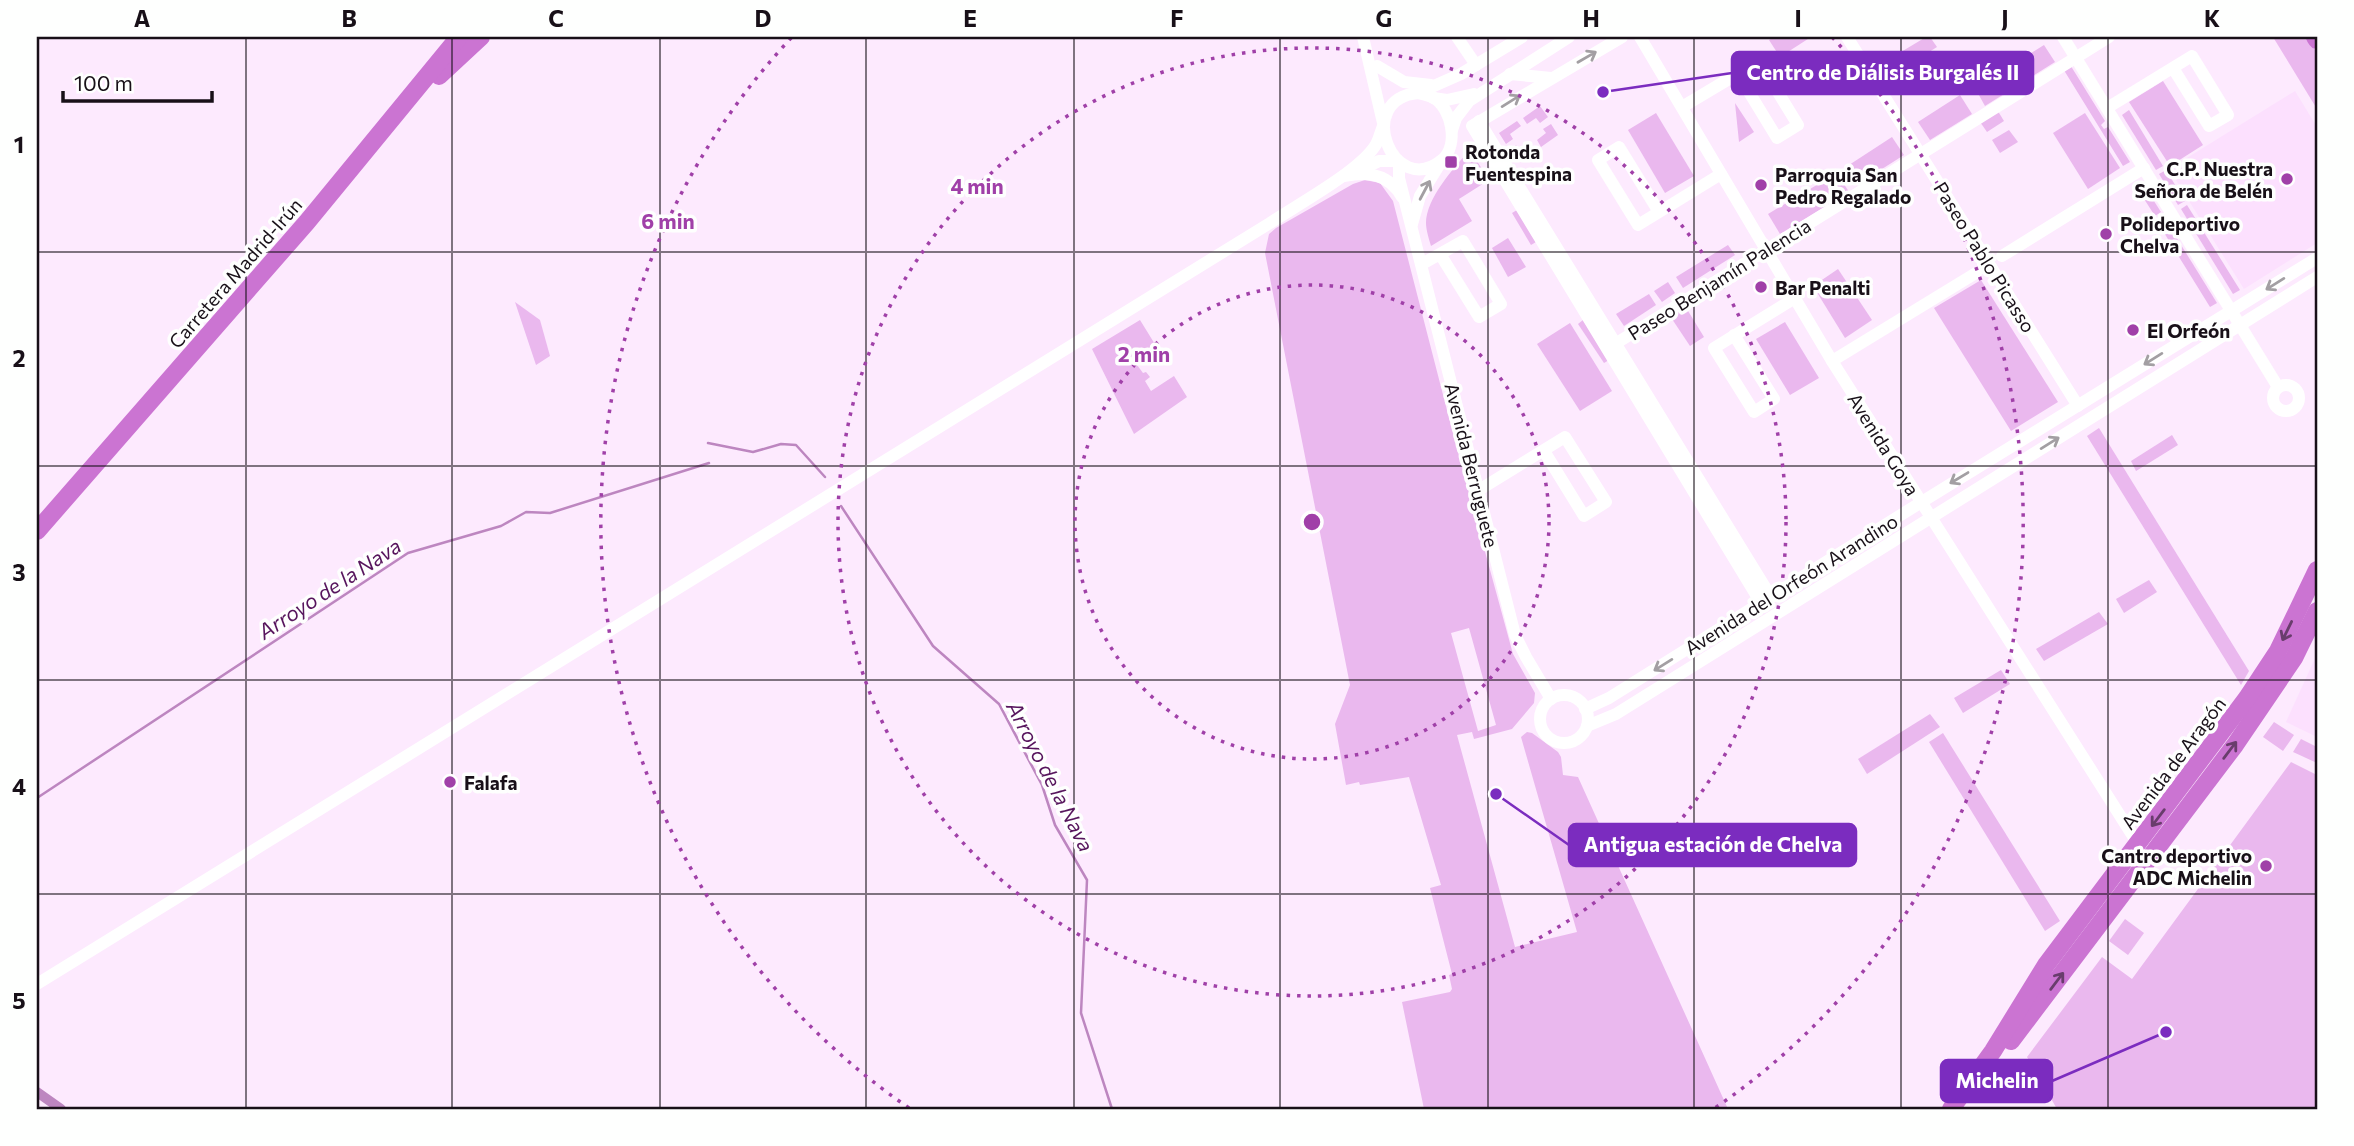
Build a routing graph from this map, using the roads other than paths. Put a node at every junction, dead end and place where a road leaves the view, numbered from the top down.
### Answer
1 (448, 37) edge
2 (458, 37) edge
3 (481, 37) edge
4 (1363, 37) edge
5 (1457, 37) edge
6 (1522, 37) edge
7 (1569, 37) edge
8 (1622, 37) edge
9 (1640, 37) edge
10 (1847, 37) edge
11 (2063, 37) edge
12 (2109, 37) edge
13 (1366, 51) junction
14 (2076, 57) junction
15 (1476, 65) junction
16 (1377, 66) junction
17 (2173, 68) junction
18 (1510, 74) junction
19 (1738, 74) junction
20 (1551, 78) junction
21 (1438, 84) junction
22 (1484, 89) junction
23 (1414, 93) junction
24 (1433, 98) junction
25 (1682, 107) junction
26 (2107, 108) junction
27 (397, 114) junction
28 (1383, 124) junction
29 (1451, 130) junction
30 (379, 135) junction
31 (1921, 154) junction
32 (1444, 158) junction
33 (1398, 161) junction
34 (2144, 168) junction
35 (1721, 174) junction
36 (1340, 178) junction
37 (1406, 204) junction
38 (1659, 212) junction
39 (1412, 224) junction
40 (1766, 250) junction
41 (1440, 254) junction
42 (2002, 256) dead end
43 (2317, 257) edge
44 (1422, 264) junction
45 (1976, 273) dead end
46 (2317, 277) edge
47 (1795, 298) junction
48 (2232, 310) junction
49 (2241, 325) junction
50 (1734, 335) junction
51 (1615, 350) junction
52 (1832, 361) junction
53 (2278, 387) dead end
54 (2078, 406) junction
55 (1544, 451) junction
56 (1479, 490) junction
57 (1920, 503) junction
58 (1930, 518) junction
59 (37, 531) edge
60 (2317, 570) edge
61 (1766, 600) junction
62 (2317, 611) edge
63 (1551, 699) junction
64 (1585, 709) junction
65 (1587, 726) junction
66 (2138, 844) junction
67 (2115, 902) junction
68 (37, 984) edge
69 (1951, 1109) edge

1 - 27 highway
2 - 27 highway, Carretera Madrid-Irún
3 - 30 highway
4 - 13 street
5 - 15 street
6 - 15 street
7 - 18 street
20 -> 8 street
9 - 25 street, Avenida Goya
10 - 31 street, Paseo Pablo Picasso
11 - 14 street
12 - 14 street, Paseo Benjamín Palencia
13 - 16 street
13 - 28 street
14 - 26 street
14 - 31 street, Paseo Benjamín Palencia
15 - 21 street
16 - 21 street
16 - 23 street
17 - 17 street
17 - 26 street
18 - 20 street
18 - 22 street
19 - 19 street
19 - 25 street
51 -> 20 street
21 - 23 street
22 - 24 street
22 - 29 street
23 - 24 street
23 - 28 street
24 - 29 street
25 - 35 street, Avenida Goya
26 - 34 street
27 - 30 highway, Carretera Madrid-Irún
28 - 33 street
28 - 36 street
29 - 32 street
30 - 59 highway, Carretera Madrid-Irún
31 - 40 street, Paseo Benjamín Palencia
31 - 54 street, Paseo Pablo Picasso
32 - 33 street
39 -> 32 street
33 - 36 street
33 - 37 street, Avenida Berruguete
34 - 42 street
34 - 48 street
35 - 38 street
35 - 40 street, Avenida Goya
36 - 37 street
36 - 68 street
37 - 39 street, Avenida Berruguete
38 - 38 street
39 - 44 street, Avenida Berruguete
40 - 47 street, Avenida Goya
40 - 51 street, Paseo Benjamín Palencia
41 - 41 street
41 - 44 street
43 -> 48 street, Avenida del Orfeón Arandino
44 - 56 street, Avenida Berruguete
45 - 52 street
46 - 49 street, Avenida del Orfeón Arandino
47 - 50 street
47 - 52 street, Avenida Goya
48 - 49 street
48 -> 54 street, Avenida del Orfeón Arandino
49 - 53 street
58 -> 49 street, Avenida del Orfeón Arandino
50 - 50 street
51 - 61 street
52 - 57 street, Avenida Goya
54 -> 57 street, Avenida del Orfeón Arandino
55 - 55 street
55 - 56 street
56 - 63 street, Avenida Berruguete
57 - 58 street, Avenida Goya
57 - 61 street, Avenida del Orfeón Arandino
58 - 65 street, Avenida del Orfeón Arandino
58 - 66 street, Avenida Goya
60 -> 66 highway, Avenida de Aragón
61 -> 64 street, Avenida del Orfeón Arandino
67 -> 62 highway, Avenida de Aragón
63 - 64 street
63 - 65 street
64 - 65 street
66 - 67 street
66 - 69 highway, Avenida de Aragón
69 -> 67 highway, Avenida de Aragón

